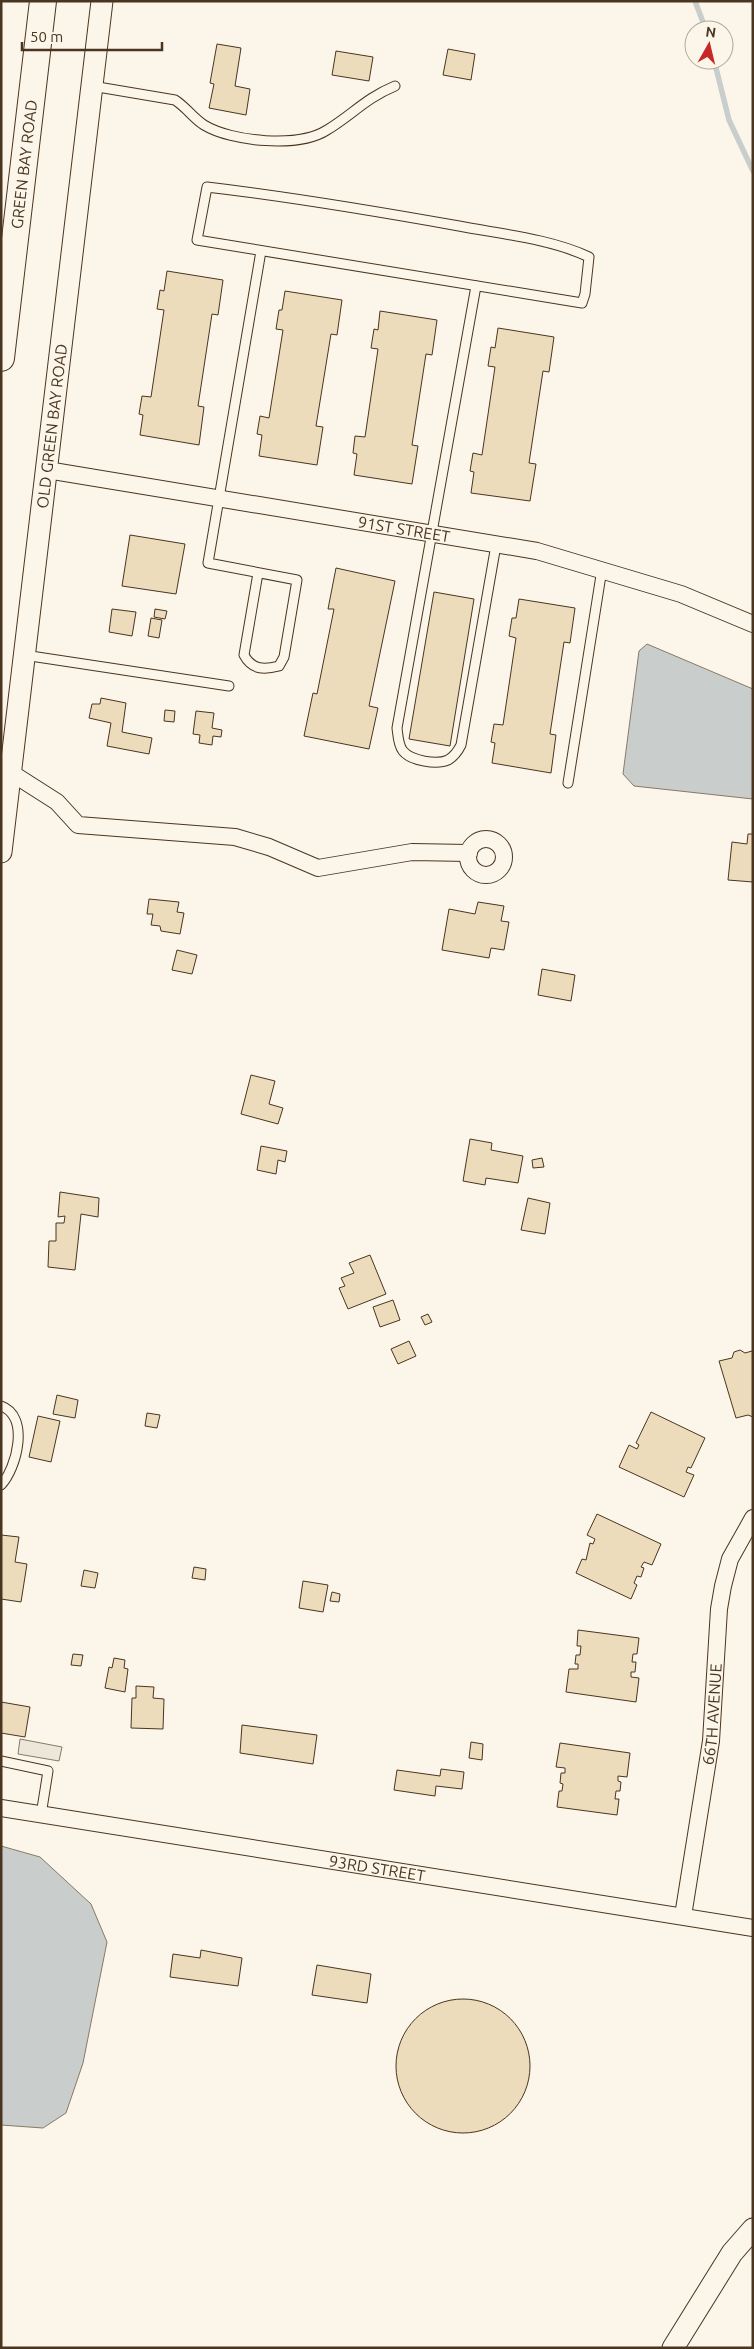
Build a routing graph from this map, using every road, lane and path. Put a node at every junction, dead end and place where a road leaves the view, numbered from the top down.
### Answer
1 (43, 1) edge
2 (102, 1) edge
3 (92, 86) junction
4 (394, 86) dead end
5 (9, 225) edge
6 (261, 252) junction
7 (476, 286) junction
8 (1, 358) edge
9 (47, 470) junction
10 (218, 498) junction
11 (433, 532) junction
12 (496, 544) junction
13 (602, 570) junction
14 (258, 573) junction
15 (753, 624) edge
16 (24, 655) junction
17 (229, 686) dead end
18 (10, 772) junction
19 (568, 783) dead end
20 (1, 852) edge
21 (469, 853) dead end
22 (1, 1406) edge
23 (1, 1485) edge
24 (753, 1518) edge
25 (1, 1761) edge
26 (1, 1808) edge
27 (41, 1815) junction
28 (683, 1916) junction
29 (753, 1928) edge
30 (753, 2229) edge
31 (673, 2348) edge

1 - 5 main road, GREEN BAY ROAD
2 - 3 street, OLD GREEN BAY ROAD
3 - 4 lane
3 - 9 street, OLD GREEN BAY ROAD
5 - 8 main road, GREEN BAY ROAD
6 - 7 lane
6 - 7 lane
6 - 10 lane
7 - 11 lane
9 - 10 street, 91ST STREET
9 - 16 street, OLD GREEN BAY ROAD
10 - 11 street, 91ST STREET
10 - 14 lane
11 - 12 street, 91ST STREET
11 - 12 lane
12 - 13 street, 91ST STREET
13 - 15 street, 91ST STREET
13 - 19 lane
14 - 14 lane
16 - 17 lane
16 - 18 street, OLD GREEN BAY ROAD
18 - 20 street, OLD GREEN BAY ROAD
18 - 21 street
22 - 23 lane
24 - 28 street, 66TH AVENUE
25 - 27 lane
26 - 27 street, 93RD STREET
27 - 28 street, 93RD STREET
28 - 29 street, 93RD STREET
30 - 31 street

